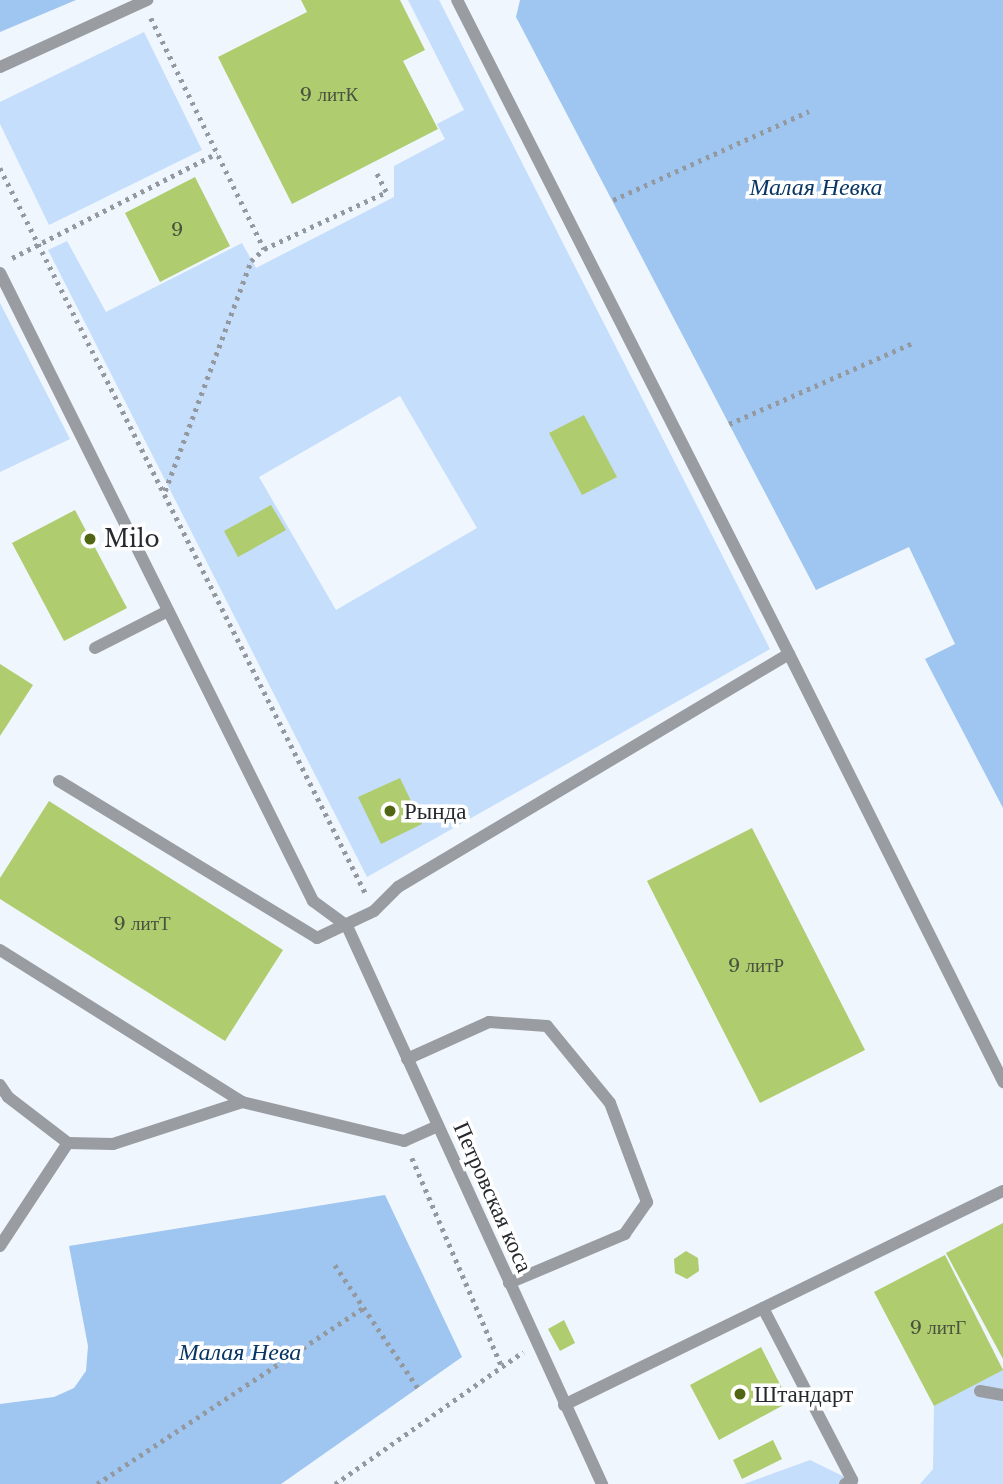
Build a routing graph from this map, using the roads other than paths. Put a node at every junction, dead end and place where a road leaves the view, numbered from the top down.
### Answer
1 (457, 0) edge
2 (145, 1) edge
3 (0, 67) edge
4 (0, 273) edge
5 (168, 611) junction
6 (95, 648) dead end
7 (789, 654) junction
8 (60, 781) dead end
9 (346, 926) junction
10 (1, 954) edge
11 (407, 1059) junction
12 (1003, 1082) edge
13 (0, 1086) edge
14 (242, 1101) junction
15 (438, 1126) junction
16 (68, 1143) junction
17 (1003, 1191) edge
18 (0, 1246) edge
19 (509, 1283) junction
20 (763, 1308) junction
21 (980, 1391) dead end
22 (1003, 1395) edge
23 (564, 1405) junction
24 (602, 1484) edge
25 (845, 1484) edge

1 - 7 lane
2 - 3 lane
4 - 5 lane
5 - 6 lane
5 - 9 lane
7 - 9 lane
7 - 12 lane
8 - 9 lane
9 - 11 lane, Петровская коса
10 - 14 lane
11 - 15 lane, Петровская коса
11 - 19 lane
13 - 16 lane
14 - 15 lane
14 - 16 lane
15 - 19 lane, Петровская коса
16 - 18 lane
17 - 20 lane
19 - 23 lane, Петровская коса
20 - 23 lane
20 - 25 lane
21 - 22 lane
23 - 24 lane, Петровская коса

